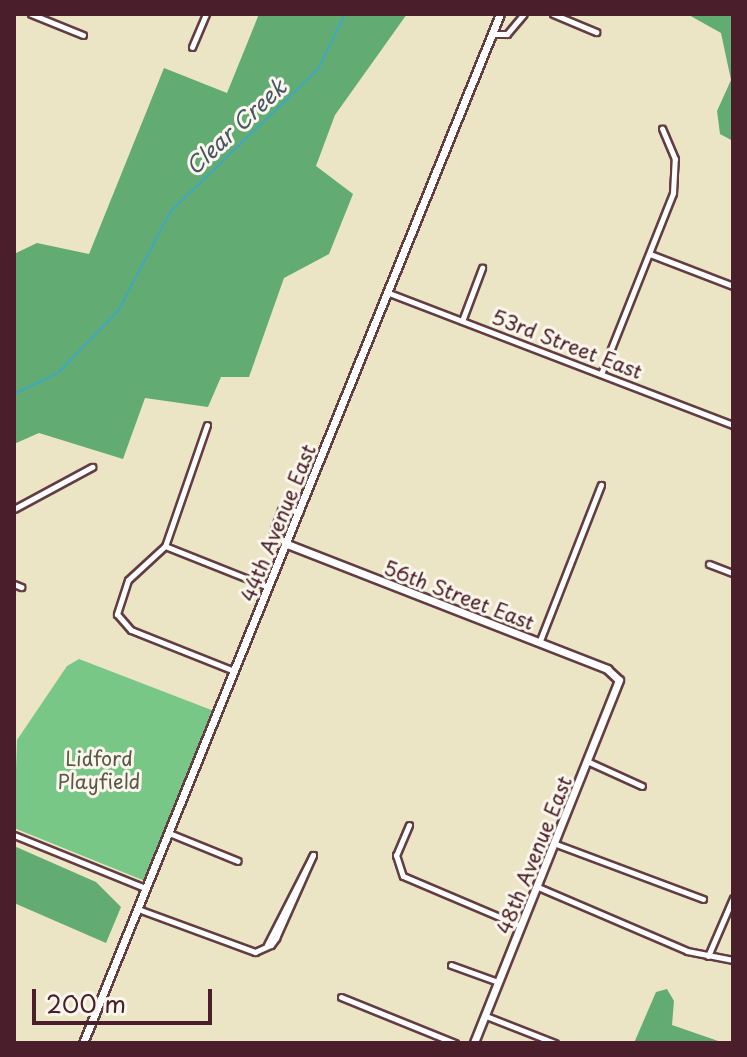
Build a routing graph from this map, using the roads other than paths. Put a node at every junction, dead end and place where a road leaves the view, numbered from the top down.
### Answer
1 (31, 14) edge
2 (206, 14) edge
3 (500, 14) edge
4 (524, 14) edge
5 (553, 14) edge
6 (596, 32) dead end
7 (492, 34) junction
8 (83, 35) dead end
9 (192, 47) dead end
10 (662, 129) dead end
11 (650, 254) junction
12 (482, 268) dead end
13 (733, 286) edge
14 (389, 293) junction
15 (462, 321) junction
16 (601, 374) junction
17 (207, 425) dead end
18 (733, 425) edge
19 (92, 467) dead end
20 (601, 485) dead end
21 (14, 509) edge
22 (300, 511) junction
23 (287, 544) junction
24 (165, 546) junction
25 (709, 564) dead end
26 (733, 573) edge
27 (269, 588) junction
28 (539, 644) junction
29 (235, 671) junction
30 (618, 678) joint
31 (589, 762) junction
32 (642, 786) dead end
33 (409, 825) dead end
34 (169, 833) junction
35 (14, 835) edge
36 (556, 844) junction
37 (238, 861) dead end
38 (538, 887) junction
39 (146, 888) junction
40 (733, 898) edge
41 (703, 899) dead end
42 (138, 909) junction
43 (522, 926) junction
44 (267, 945) junction
45 (708, 956) junction
46 (733, 960) edge
47 (451, 965) dead end
48 (499, 982) junction
49 (341, 997) dead end
50 (486, 1016) junction
51 (83, 1043) edge
52 (455, 1043) edge
53 (474, 1043) edge
54 (555, 1043) edge

1 - 8 street
2 - 9 street
3 - 7 street, 44th Avenue East
4 - 7 street
5 - 6 street
7 - 14 street, 44th Avenue East
10 - 11 street
11 - 13 street
11 - 16 street
12 - 15 street
14 - 15 street, 53rd Street East
14 - 22 street, 44th Avenue East
15 - 16 street, 53rd Street East
16 - 18 street, 53rd Street East
17 - 24 street
19 - 21 street
20 - 28 street
22 - 23 street, 44th Avenue East
22 - 23 street
23 - 27 street, 44th Avenue East
23 - 28 street, 56th Street East
24 - 27 street
24 - 29 street
25 - 26 street
27 - 29 street, 44th Avenue East
28 - 30 street, 56th Street East
29 - 34 street, 44th Avenue East
30 - 31 street, 48th Avenue East
31 - 32 street
31 - 36 street, 48th Avenue East
33 - 43 street
34 - 37 street
34 - 39 street, 44th Avenue East
35 - 39 street
36 - 38 street, 48th Avenue East
36 - 41 street
38 - 43 street, 48th Avenue East
38 - 45 street
39 - 42 street, 44th Avenue East
40 - 45 street
42 - 44 street
42 - 51 street, 44th Avenue East
43 - 48 street, 48th Avenue East
44 - 44 street
45 - 46 street
47 - 48 street
48 - 50 street, 48th Avenue East
49 - 52 street
50 - 53 street, 48th Avenue East
50 - 54 street

